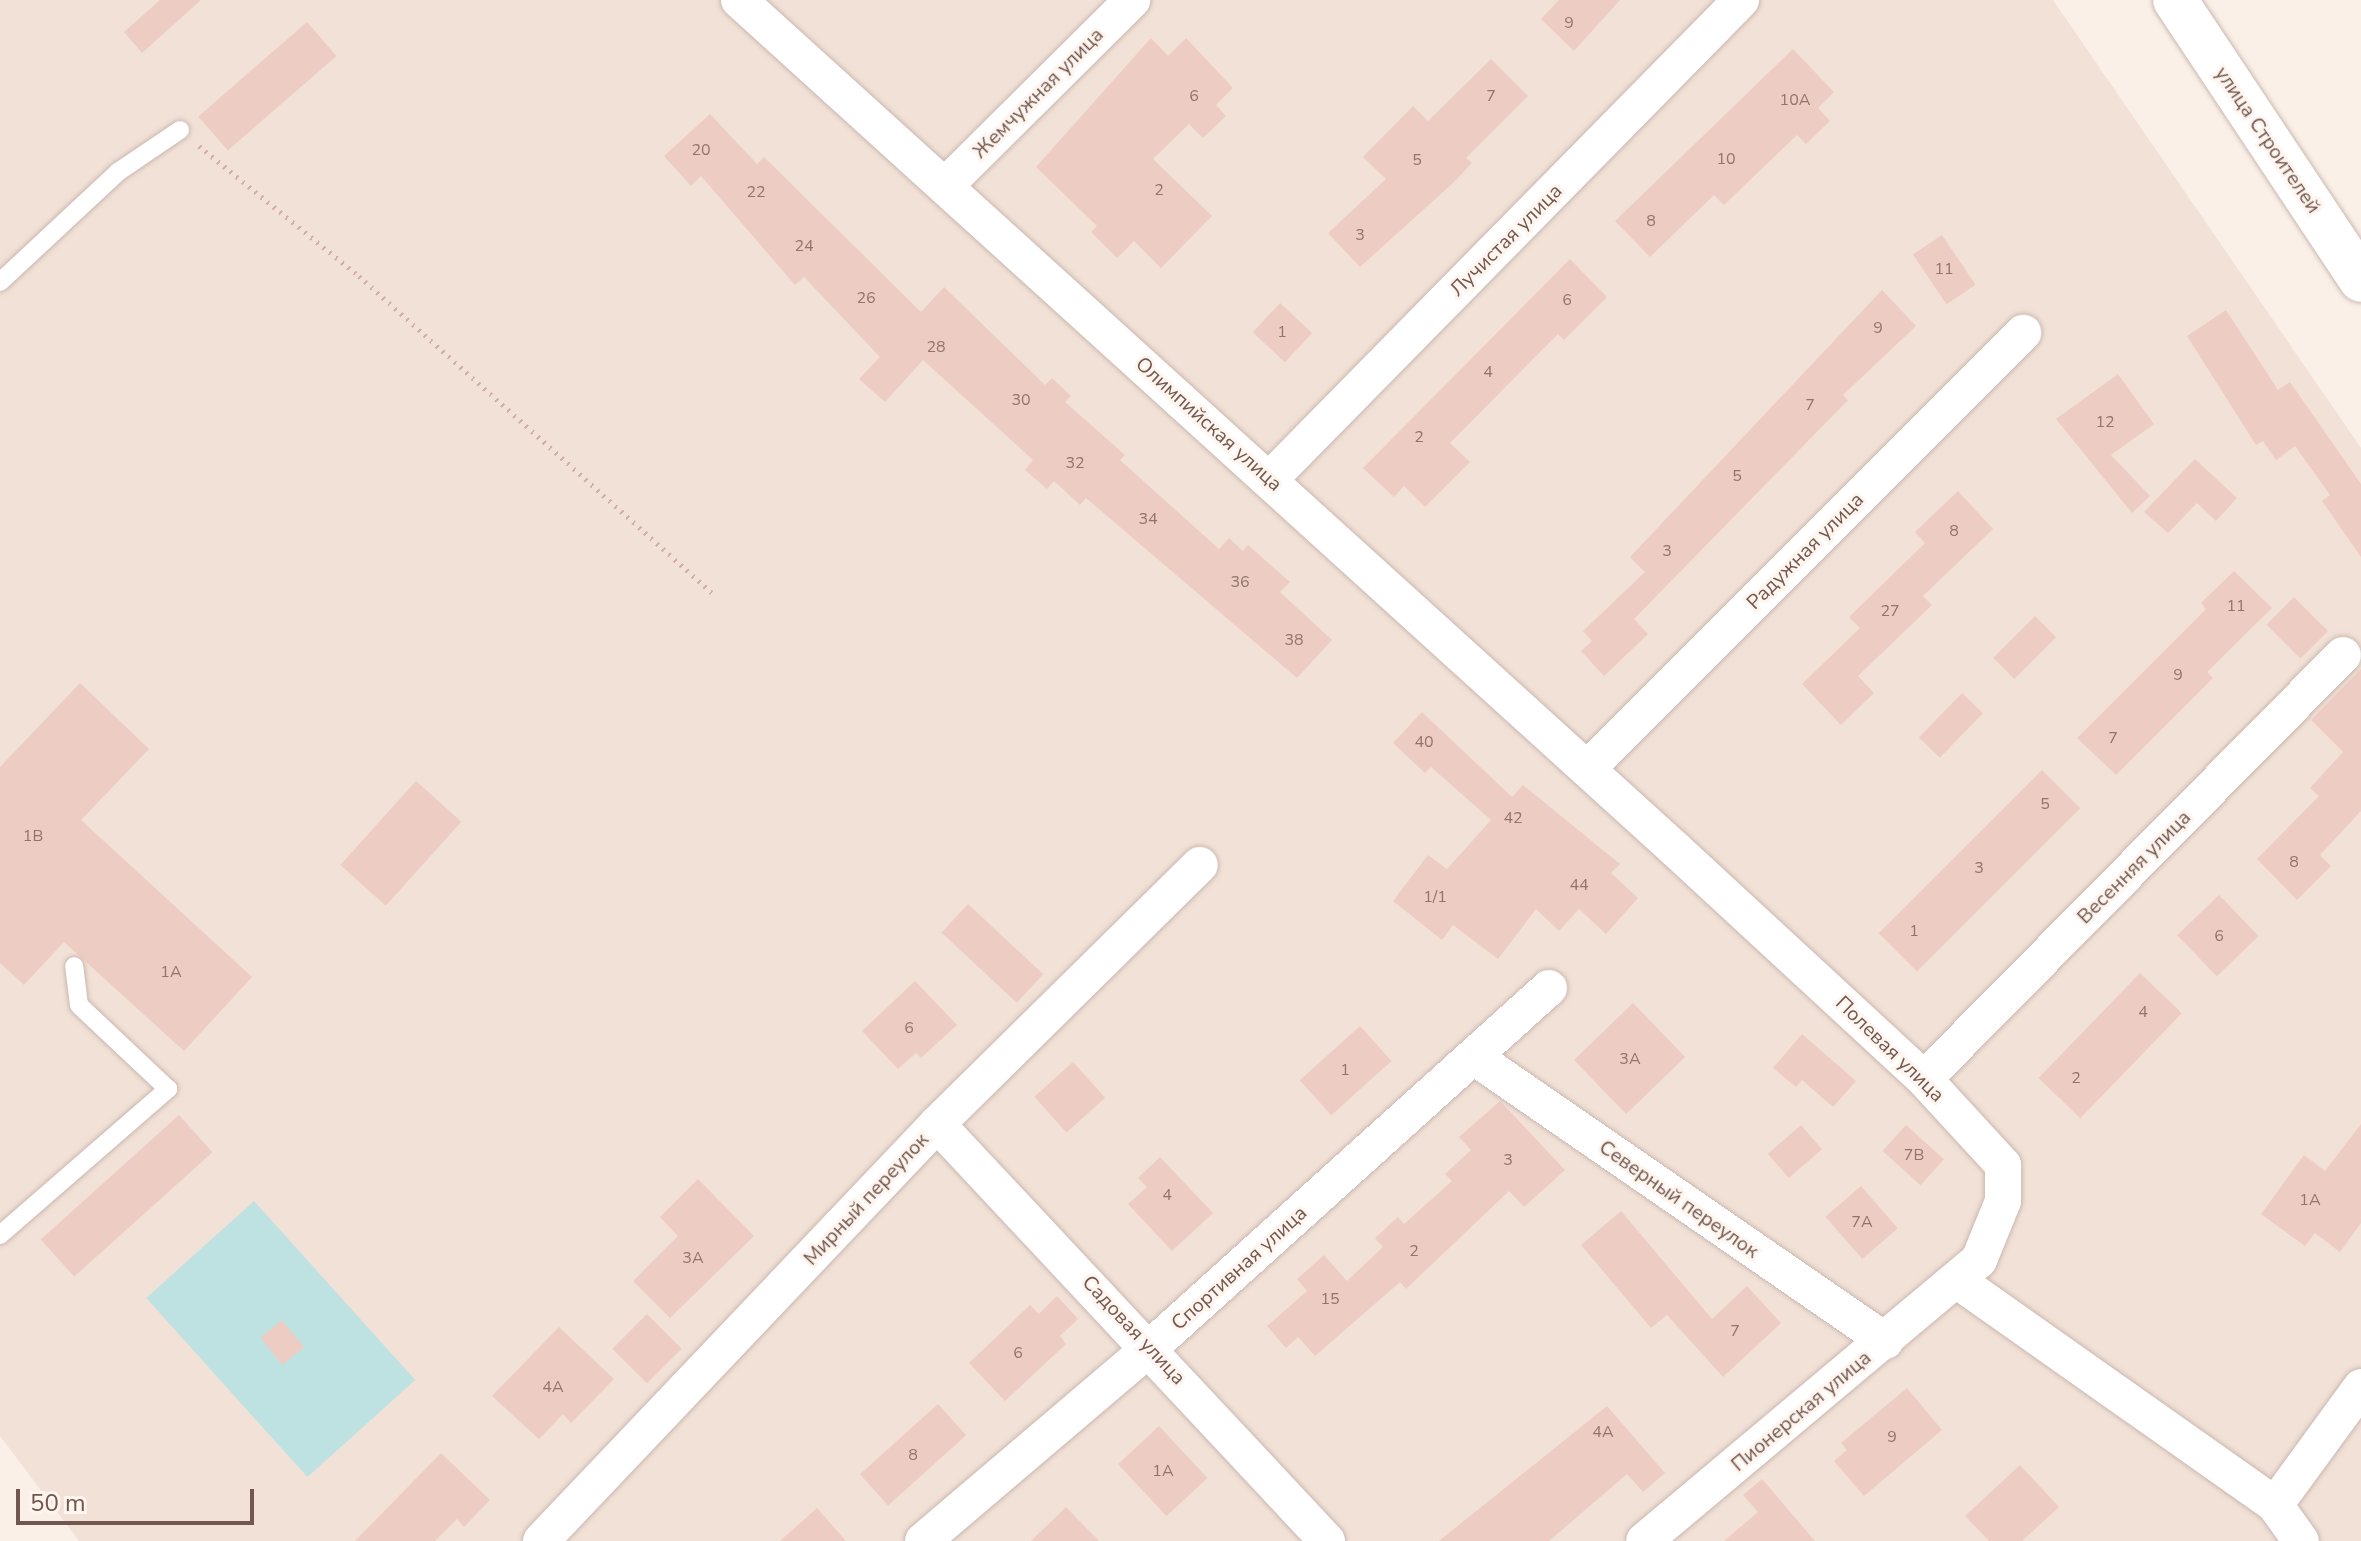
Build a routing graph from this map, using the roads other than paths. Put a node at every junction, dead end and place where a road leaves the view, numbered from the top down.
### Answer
1 (739, 0) edge
2 (1132, 0) edge
3 (1741, 0) edge
4 (2175, 0) edge
5 (180, 130) road end
6 (945, 186) junction
7 (2361, 280) edge
8 (0, 282) edge
9 (2023, 333) dead end
10 (1270, 479) junction
11 (2343, 655) dead end
12 (1587, 769) junction
13 (1676, 850) joint
14 (1200, 865) dead end
15 (74, 966) dead end
16 (1549, 988) dead end
17 (1474, 1057) junction
18 (1924, 1079) junction
19 (937, 1124) junction
20 (0, 1235) edge
21 (1958, 1281) junction
22 (1885, 1341) junction
23 (1151, 1347) junction
24 (2361, 1387) edge
25 (2275, 1505) junction
26 (541, 1541) edge
27 (923, 1541) edge
28 (1327, 1541) edge
29 (1644, 1541) edge
30 (2301, 1541) edge

1 - 6 street, Олимпийская улица
2 - 6 street, Жемчужная улица
3 - 10 street, Лучистая улица
4 - 7 main road, улица Строителей
5 - 8 lane
6 - 10 street, Олимпийская улица
9 - 12 street, Радужная улица
10 - 12 street, Олимпийская улица
11 - 18 street, Весенняя улица
12 - 13 street, Олимпийская улица
13 - 18 street, Полевая улица
14 - 19 street, Мирный переулок
15 - 20 lane
16 - 17 street, Спортивная улица
17 - 22 street, Северный переулок
17 - 23 street, Спортивная улица
18 - 21 street, Полевая улица
19 - 23 street, Садовая улица
19 - 26 street, Мирный переулок
21 - 22 street, Пионерская улица
21 - 25 street
22 - 29 street, Пионерская улица
23 - 27 street, Спортивная улица
23 - 28 street, Садовая улица
24 - 25 street
25 - 30 street

